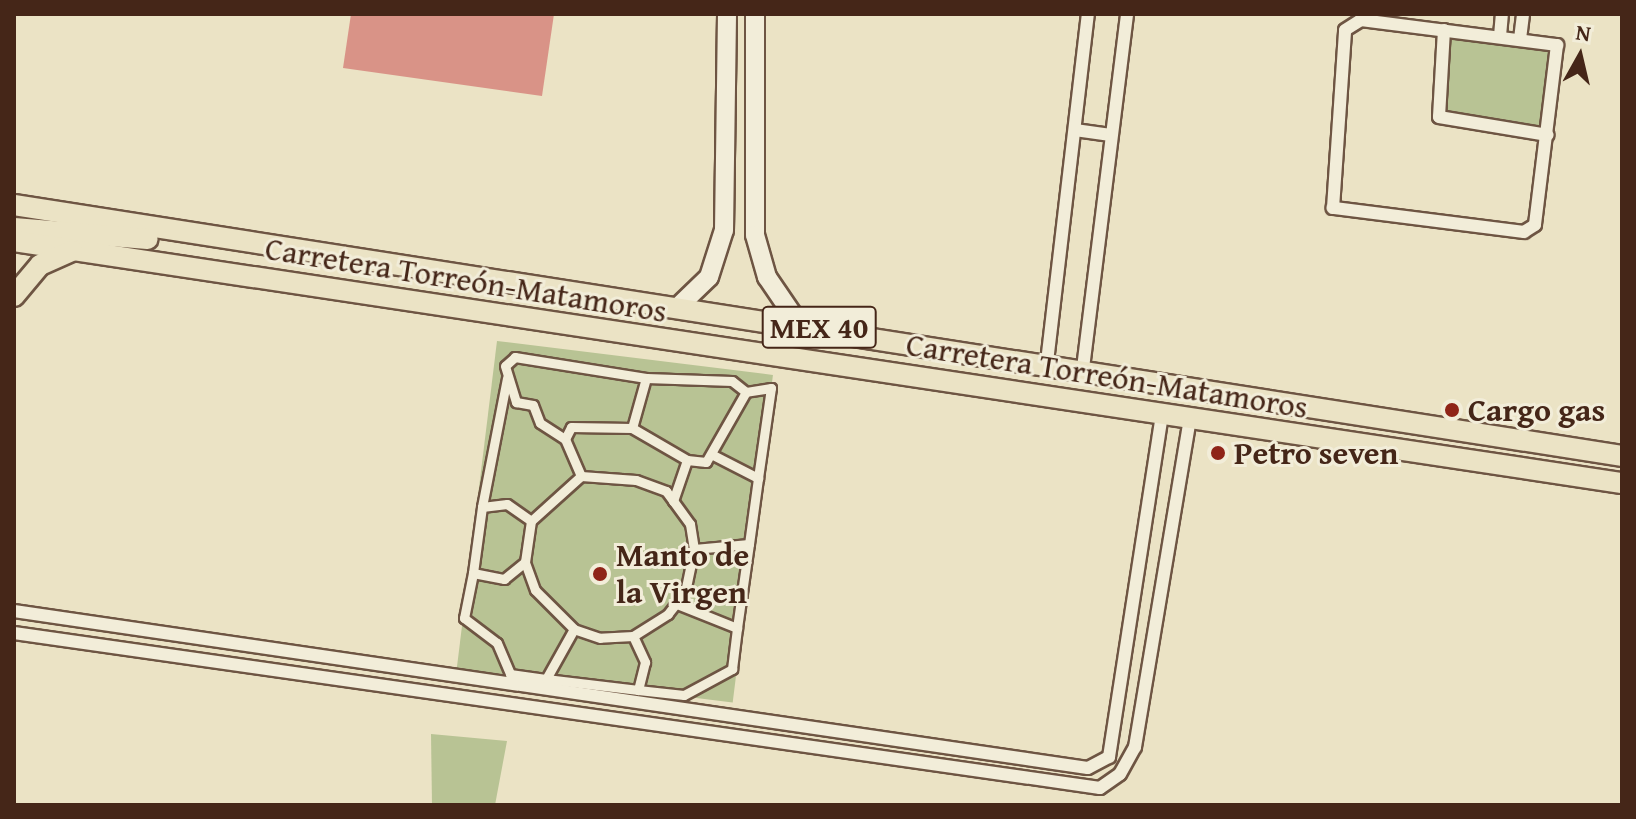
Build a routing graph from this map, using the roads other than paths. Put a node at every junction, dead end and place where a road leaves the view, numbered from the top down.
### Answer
1 (727, 14) edge
2 (755, 14) edge
3 (1088, 14) edge
4 (1127, 14) edge
5 (1502, 14) edge
6 (1523, 14) edge
7 (1444, 30) junction
8 (1500, 36) junction
9 (1520, 39) junction
10 (727, 108) junction
11 (756, 109) junction
12 (1075, 130) junction
13 (1111, 135) junction
14 (1548, 135) junction
15 (14, 205) edge
16 (14, 228) edge
17 (223, 236) junction
18 (14, 241) edge
19 (73, 251) junction
20 (14, 296) edge
21 (680, 305) junction
22 (799, 324) junction
23 (1047, 362) junction
24 (1083, 368) junction
25 (507, 378) junction
26 (646, 378) junction
27 (746, 392) junction
28 (1162, 414) junction
29 (1190, 419) junction
30 (632, 428) junction
31 (565, 439) junction
32 (713, 455) junction
33 (1622, 456) edge
34 (687, 460) junction
35 (581, 476) junction
36 (758, 478) junction
37 (1622, 483) edge
38 (673, 501) junction
39 (482, 507) junction
40 (531, 521) junction
41 (749, 544) junction
42 (694, 549) junction
43 (525, 562) junction
44 (473, 573) junction
45 (677, 604) junction
46 (14, 611) edge
47 (737, 628) junction
48 (574, 629) junction
49 (14, 633) edge
50 (633, 636) junction
51 (216, 642) junction
52 (214, 662) junction
53 (546, 679) junction
54 (638, 690) junction
55 (653, 705) junction
56 (650, 724) junction

1 - 10 main road
2 - 11 main road
3 - 12 street
4 - 13 street
5 - 8 street
6 - 9 street
7 - 8 street
7 - 14 street
7 - 14 street
8 - 9 street
9 - 14 street
10 - 11 main road
10 - 21 main road
11 - 22 main road
12 - 13 street
12 - 23 street
13 - 24 street
15 - 17 highway, MEX 40
16 - 17 highway
17 - 21 highway, MEX 40
18 - 19 highway, Carretera Torreón-Matamoros / MEX 40
19 - 20 highway
19 - 28 highway, Carretera Torreón-Matamoros / MEX 40
21 - 22 highway, MEX 40
22 - 23 highway, MEX 40
23 - 24 highway, MEX 40
24 - 33 highway, MEX 40
25 - 26 street
25 - 31 street
25 - 39 street
26 - 27 street
26 - 30 street
27 - 32 street
27 - 36 street
28 - 29 highway, Carretera Torreón-Matamoros / MEX 40
28 - 55 street
29 - 37 highway, Carretera Torreón-Matamoros / MEX 40
29 - 56 street
30 - 31 street
30 - 34 street
31 - 35 street
32 - 34 street
32 - 36 street
34 - 38 street
35 - 38 street
35 - 40 street
36 - 41 street
38 - 42 street
39 - 40 street
39 - 44 street
40 - 43 street
41 - 42 street
41 - 47 street
42 - 45 street
43 - 44 street
43 - 48 street
44 - 53 street
45 - 47 street
45 - 50 street
46 - 51 street
47 - 54 street
48 - 50 street
48 - 53 street
49 - 52 street
50 - 54 street
51 - 52 street
51 - 55 street
52 - 56 street
53 - 54 street
55 - 56 street

